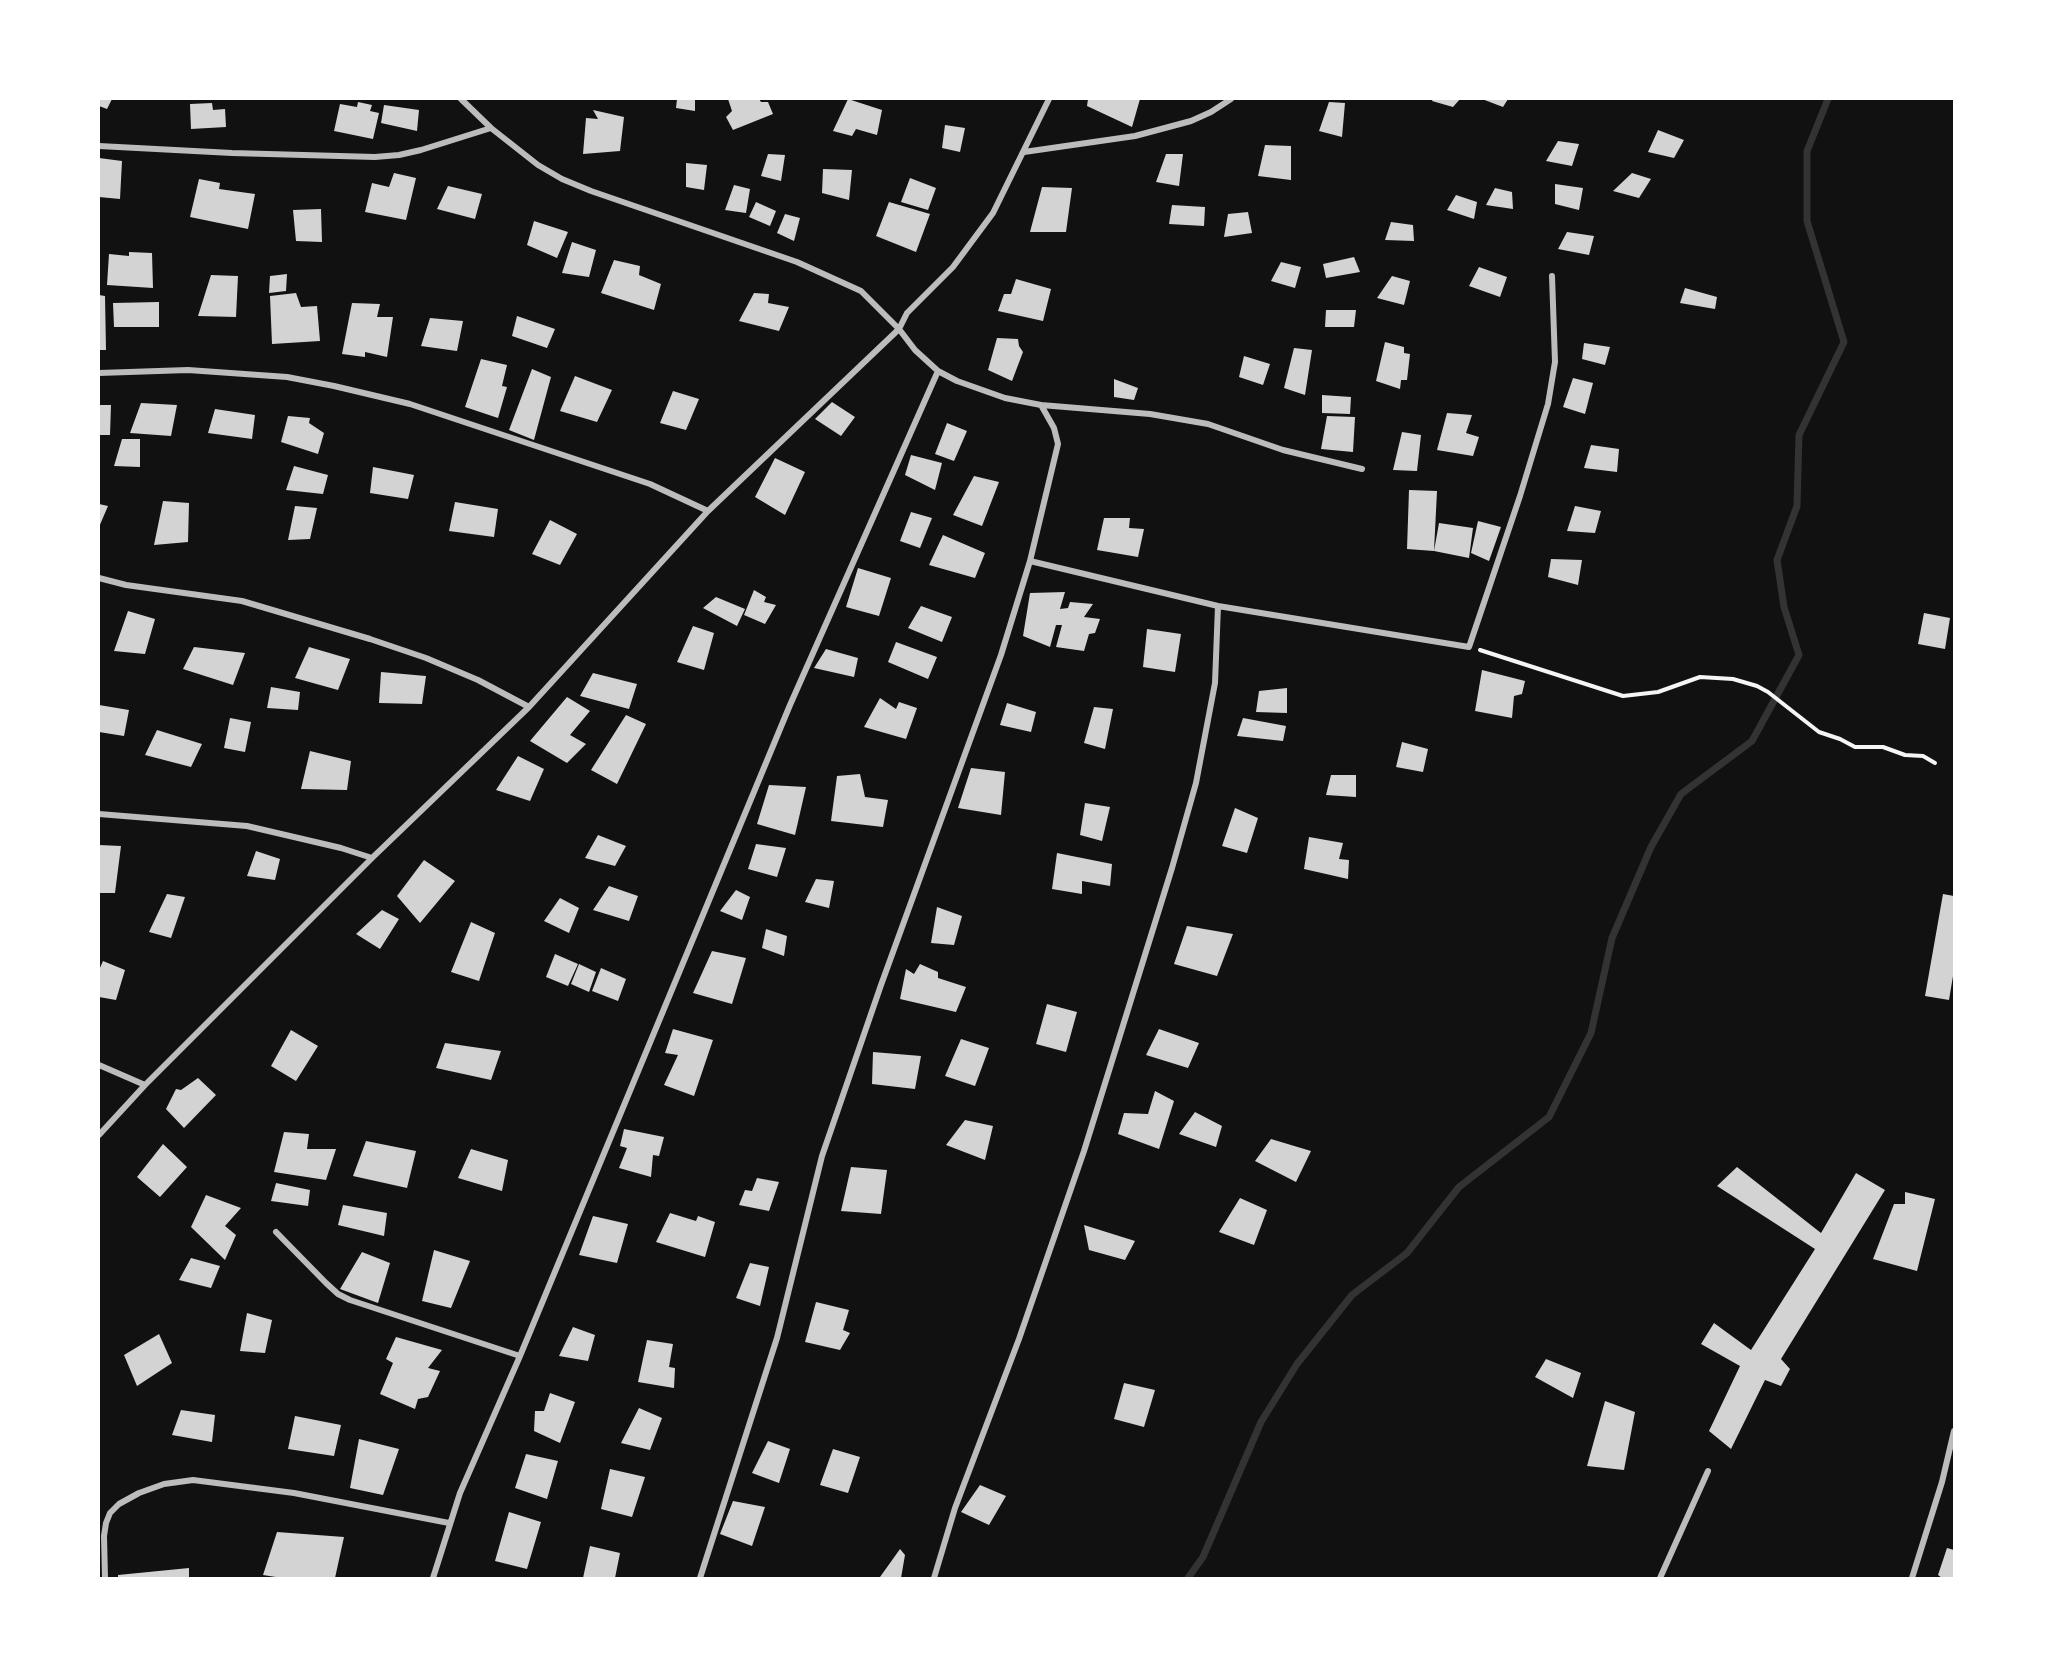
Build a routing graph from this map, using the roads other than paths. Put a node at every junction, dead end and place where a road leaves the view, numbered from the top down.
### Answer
1 (461, 99) edge
2 (1049, 99) edge
3 (1231, 99) edge
4 (491, 128) junction
5 (99, 146) edge
6 (1024, 152) junction
7 (1552, 276) dead end
8 (899, 329) junction
9 (938, 371) junction
10 (99, 373) edge
11 (1041, 405) junction
12 (1362, 469) dead end
13 (708, 512) junction
14 (1030, 561) junction
15 (99, 578) edge
16 (1218, 606) junction
17 (528, 707) junction
18 (99, 814) edge
19 (372, 858) junction
20 (99, 1065) edge
21 (145, 1085) junction
22 (99, 1135) edge
23 (276, 1232) dead end
24 (520, 1356) junction
25 (1954, 1431) edge
26 (1708, 1471) dead end
27 (449, 1523) junction
28 (105, 1578) edge
29 (433, 1578) edge
30 (700, 1578) edge
31 (934, 1578) edge
32 (1660, 1578) edge
33 (1912, 1578) edge

1 - 4 street
2 - 6 street
3 - 6 street
4 - 5 street
4 - 8 street
6 - 8 street
7 - 16 street
8 - 9 street
8 - 13 street
9 - 11 street
9 - 24 street
10 - 13 street
11 - 12 street
11 - 14 street
13 - 17 street
14 - 16 street
14 - 30 street
15 - 17 street
16 - 31 street
17 - 19 street
18 - 19 street
19 - 21 street
20 - 21 street
21 - 22 street
23 - 24 street
24 - 27 street
25 - 33 street
26 - 32 street
27 - 28 street
27 - 29 street

